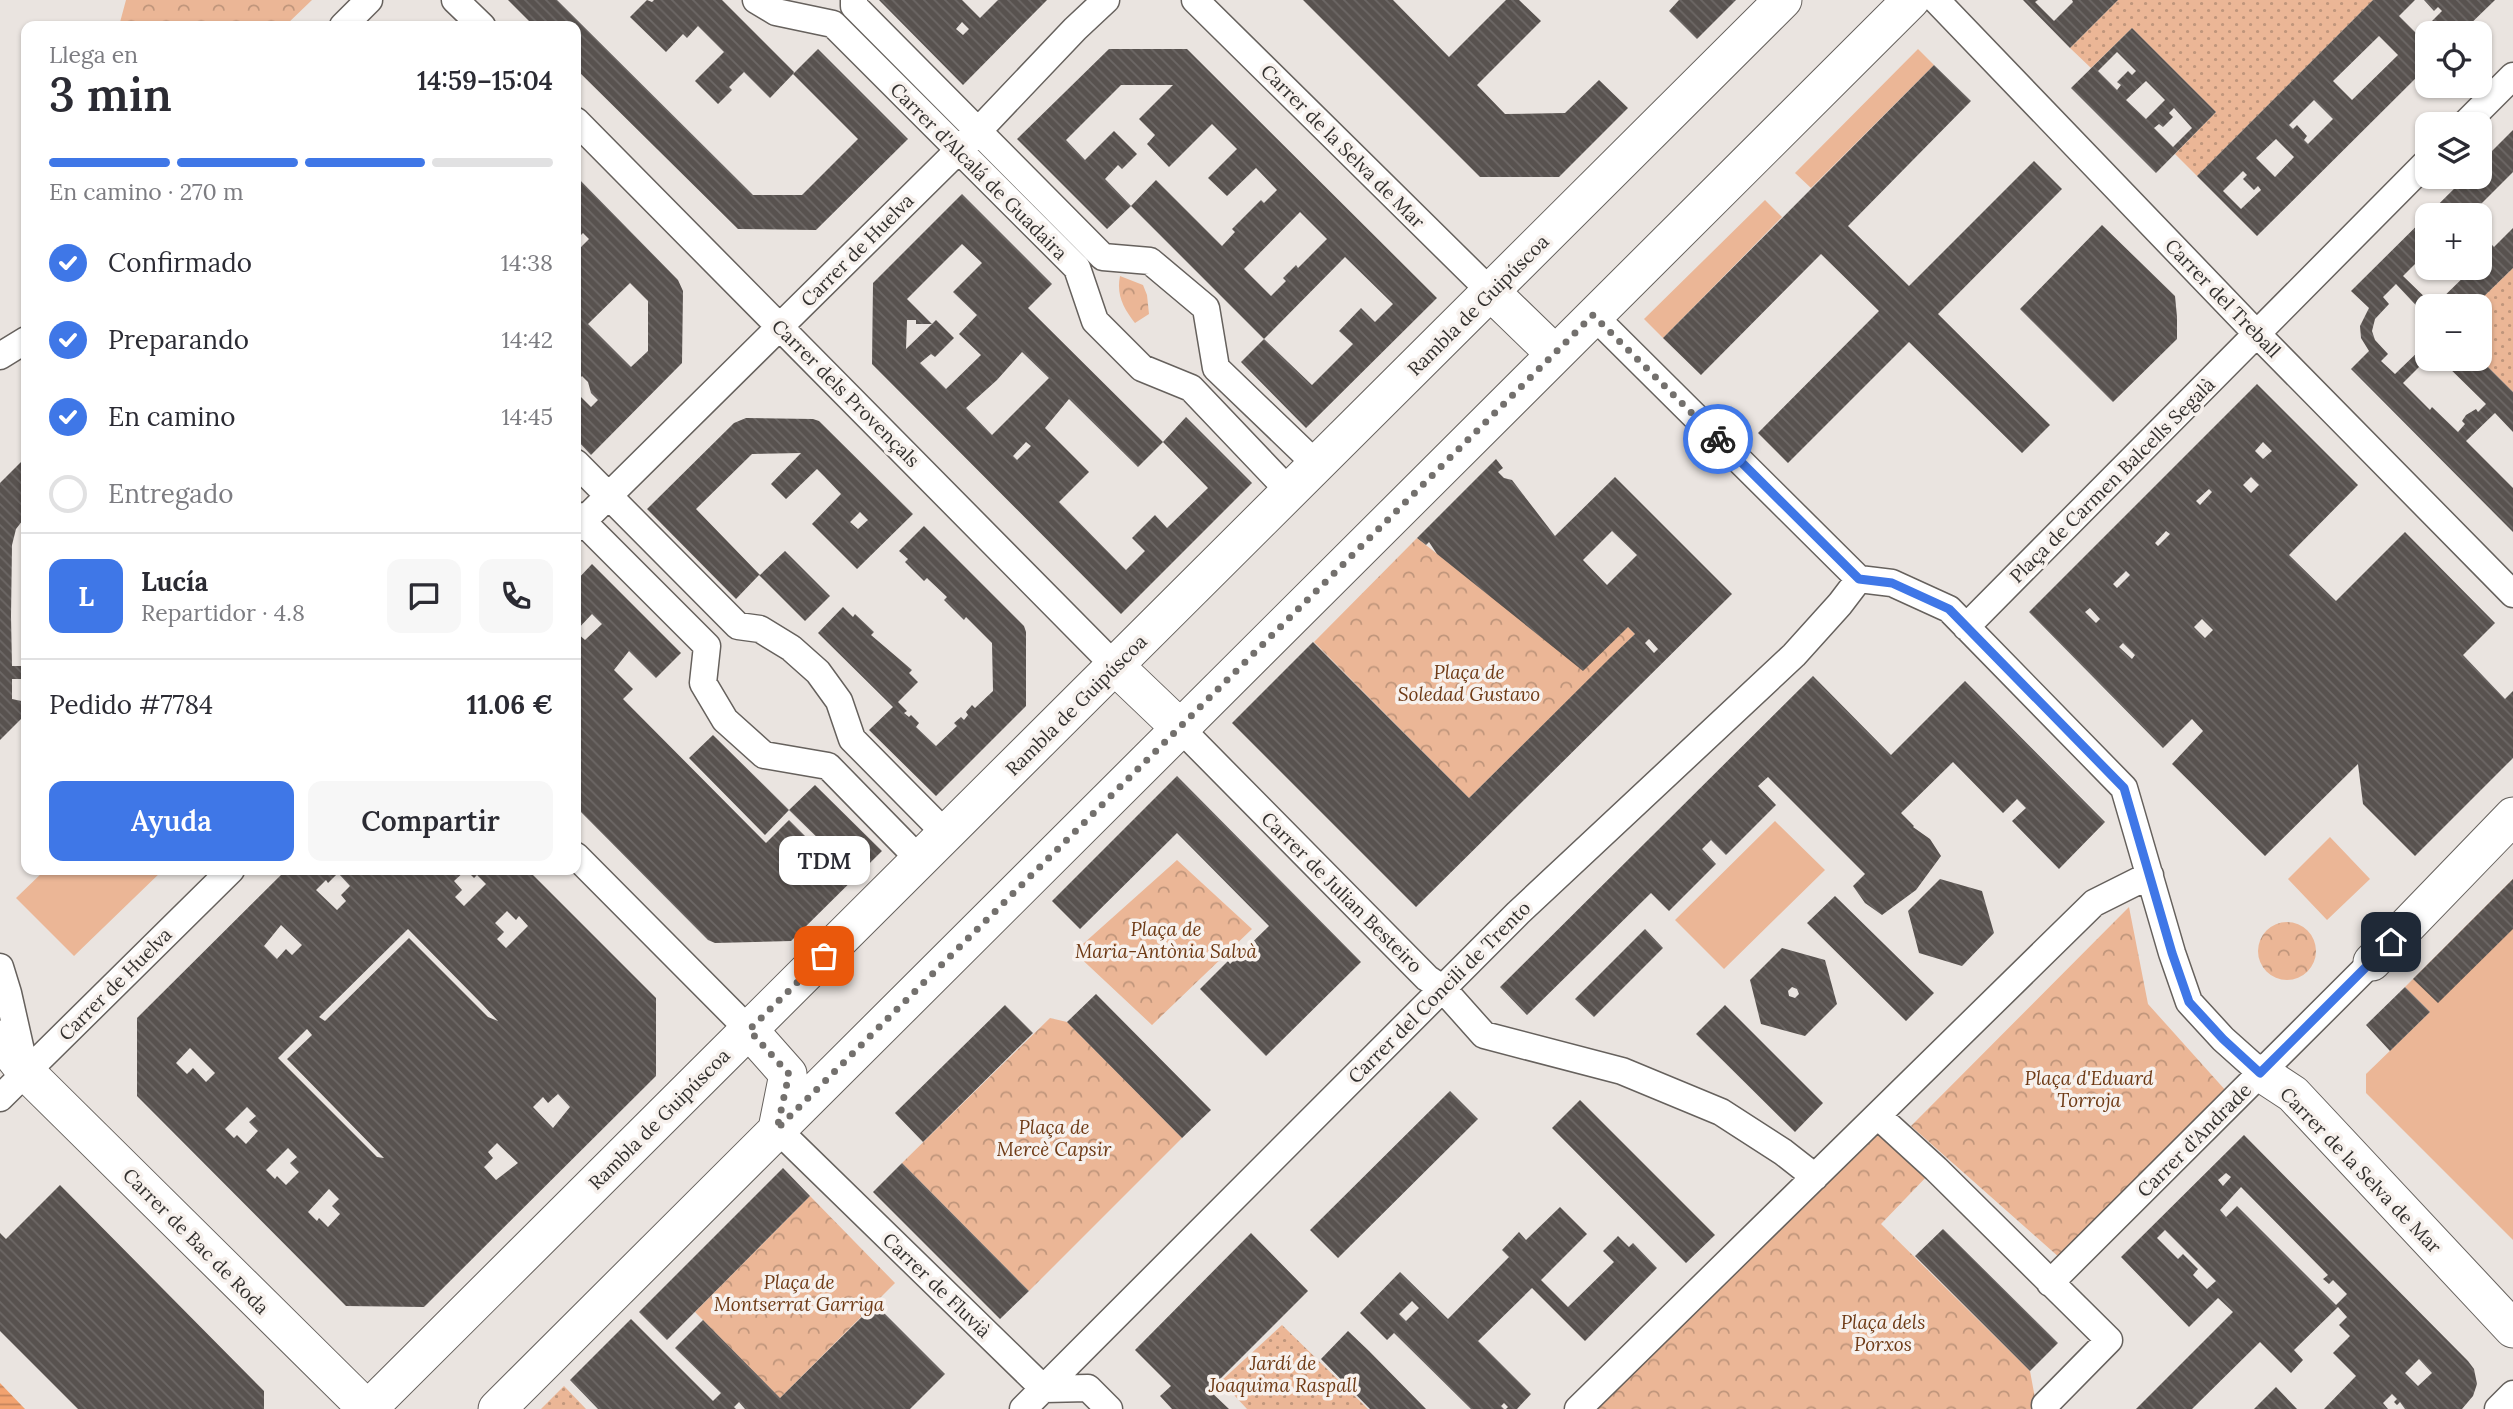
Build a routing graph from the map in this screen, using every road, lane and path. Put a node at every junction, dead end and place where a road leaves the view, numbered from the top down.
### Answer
1 (369, 0) edge
2 (456, 0) edge
3 (756, 0) edge
4 (854, 0) edge
5 (1106, 0) edge
6 (1195, 0) edge
7 (1783, 0) edge
8 (1911, 0) edge
9 (1936, 0) edge
10 (349, 21) edge
11 (477, 21) edge
12 (2513, 76) edge
13 (2477, 112) edge
14 (581, 126) edge
15 (979, 130) junction
16 (959, 150) junction
17 (2415, 174) edge
18 (1491, 292) junction
19 (1593, 315) junction
20 (780, 326) junction
21 (2257, 334) junction
22 (21, 343) edge
23 (1555, 354) junction
24 (0, 356) edge
25 (1317, 465) junction
26 (581, 468) edge
27 (1290, 492) junction
28 (609, 495) junction
29 (581, 519) edge
30 (581, 525) edge
31 (1859, 579) junction
32 (2513, 594) edge
33 (1966, 626) junction
34 (1115, 666) junction
35 (1180, 728) junction
36 (2513, 816) edge
37 (946, 834) junction
38 (920, 860) junction
39 (581, 861) edge
40 (225, 875) edge
41 (2150, 875) junction
42 (2372, 962) joint
43 (0, 967) edge
44 (1442, 988) junction
45 (749, 1030) junction
46 (0, 1040) edge
47 (13, 1065) edge
48 (2260, 1073) junction
49 (0, 1098) edge
50 (1878, 1116) junction
51 (777, 1129) junction
52 (1815, 1177) junction
53 (2050, 1283) junction
54 (2513, 1329) edge
55 (1044, 1389) junction
56 (2513, 1394) edge
57 (2045, 1405) dead end
58 (367, 1409) edge
59 (497, 1409) edge
60 (1023, 1409) edge
61 (1109, 1409) edge
62 (1578, 1409) edge
63 (2498, 1409) edge

1 - 10 street
2 - 11 street
3 - 16 street, Carrer d'Alcalá de Guadaira
4 - 15 street, Carrer d'Alcalá de Guadaira
5 - 15 street, Carrer de Huelva
6 - 18 street, Carrer de la Selva de Mar
7 - 18 street, Rambla de Guipúscoa
8 - 19 street
9 - 21 street, Carrer del Treball
12 - 13 street
14 - 20 street, Carrer dels Provençals
15 - 16 street, Carrer de Huelva
15 - 25 street, Carrer d'Alcalá de Guadaira
16 - 20 street, Carrer de Huelva
16 - 27 street, Carrer d'Alcalá de Guadaira
17 - 21 street
18 - 23 street
18 - 25 street, Rambla de Guipúscoa
19 - 23 street
19 - 31 street
20 - 28 street, Carrer de Huelva
20 - 34 street, Carrer dels Provençals
21 - 32 street, Carrer del Treball
21 - 33 street, Plaça de Carmen Balcells Segalà
22 - 24 street
23 - 35 street
25 - 27 street, Rambla de Guipúscoa
26 - 28 street
27 - 34 street, Rambla de Guipúscoa
28 - 29 street, Carrer de Huelva
28 - 37 street
30 - 38 street
31 - 33 street, Carrer de la Selva de Mar
31 - 44 street, Carrer del Concili de Trento
33 - 41 street, Carrer de la Selva de Mar
34 - 35 street
34 - 37 street, Rambla de Guipúscoa
35 - 44 street, Carrer de Julian Besteiro
35 - 51 street
36 - 42 street, Carrer d'Andrade
37 - 38 street, Rambla de Guipúscoa
38 - 45 street, Rambla de Guipúscoa
39 - 45 street
40 - 47 street, Carrer de Huelva
41 - 48 street, Carrer de la Selva de Mar
41 - 50 street
42 - 48 street, Carrer d'Andrade
43 - 47 street
44 - 52 street, Carrer de Julian Besteiro
44 - 55 street, Carrer del Concili de Trento
45 - 51 street
45 - 58 street, Rambla de Guipúscoa
46 - 47 street, Carrer de Bac de Roda
47 - 49 street, Carrer de Huelva
47 - 58 street, Carrer de Bac de Roda
48 - 53 street, Carrer d'Andrade
48 - 54 street, Carrer de la Selva de Mar
50 - 52 street
50 - 53 street
51 - 55 street, Carrer de Fluvià
51 - 59 street
52 - 62 street
53 - 57 street
55 - 60 street, Carrer del Concili de Trento
55 - 61 street
56 - 63 street

